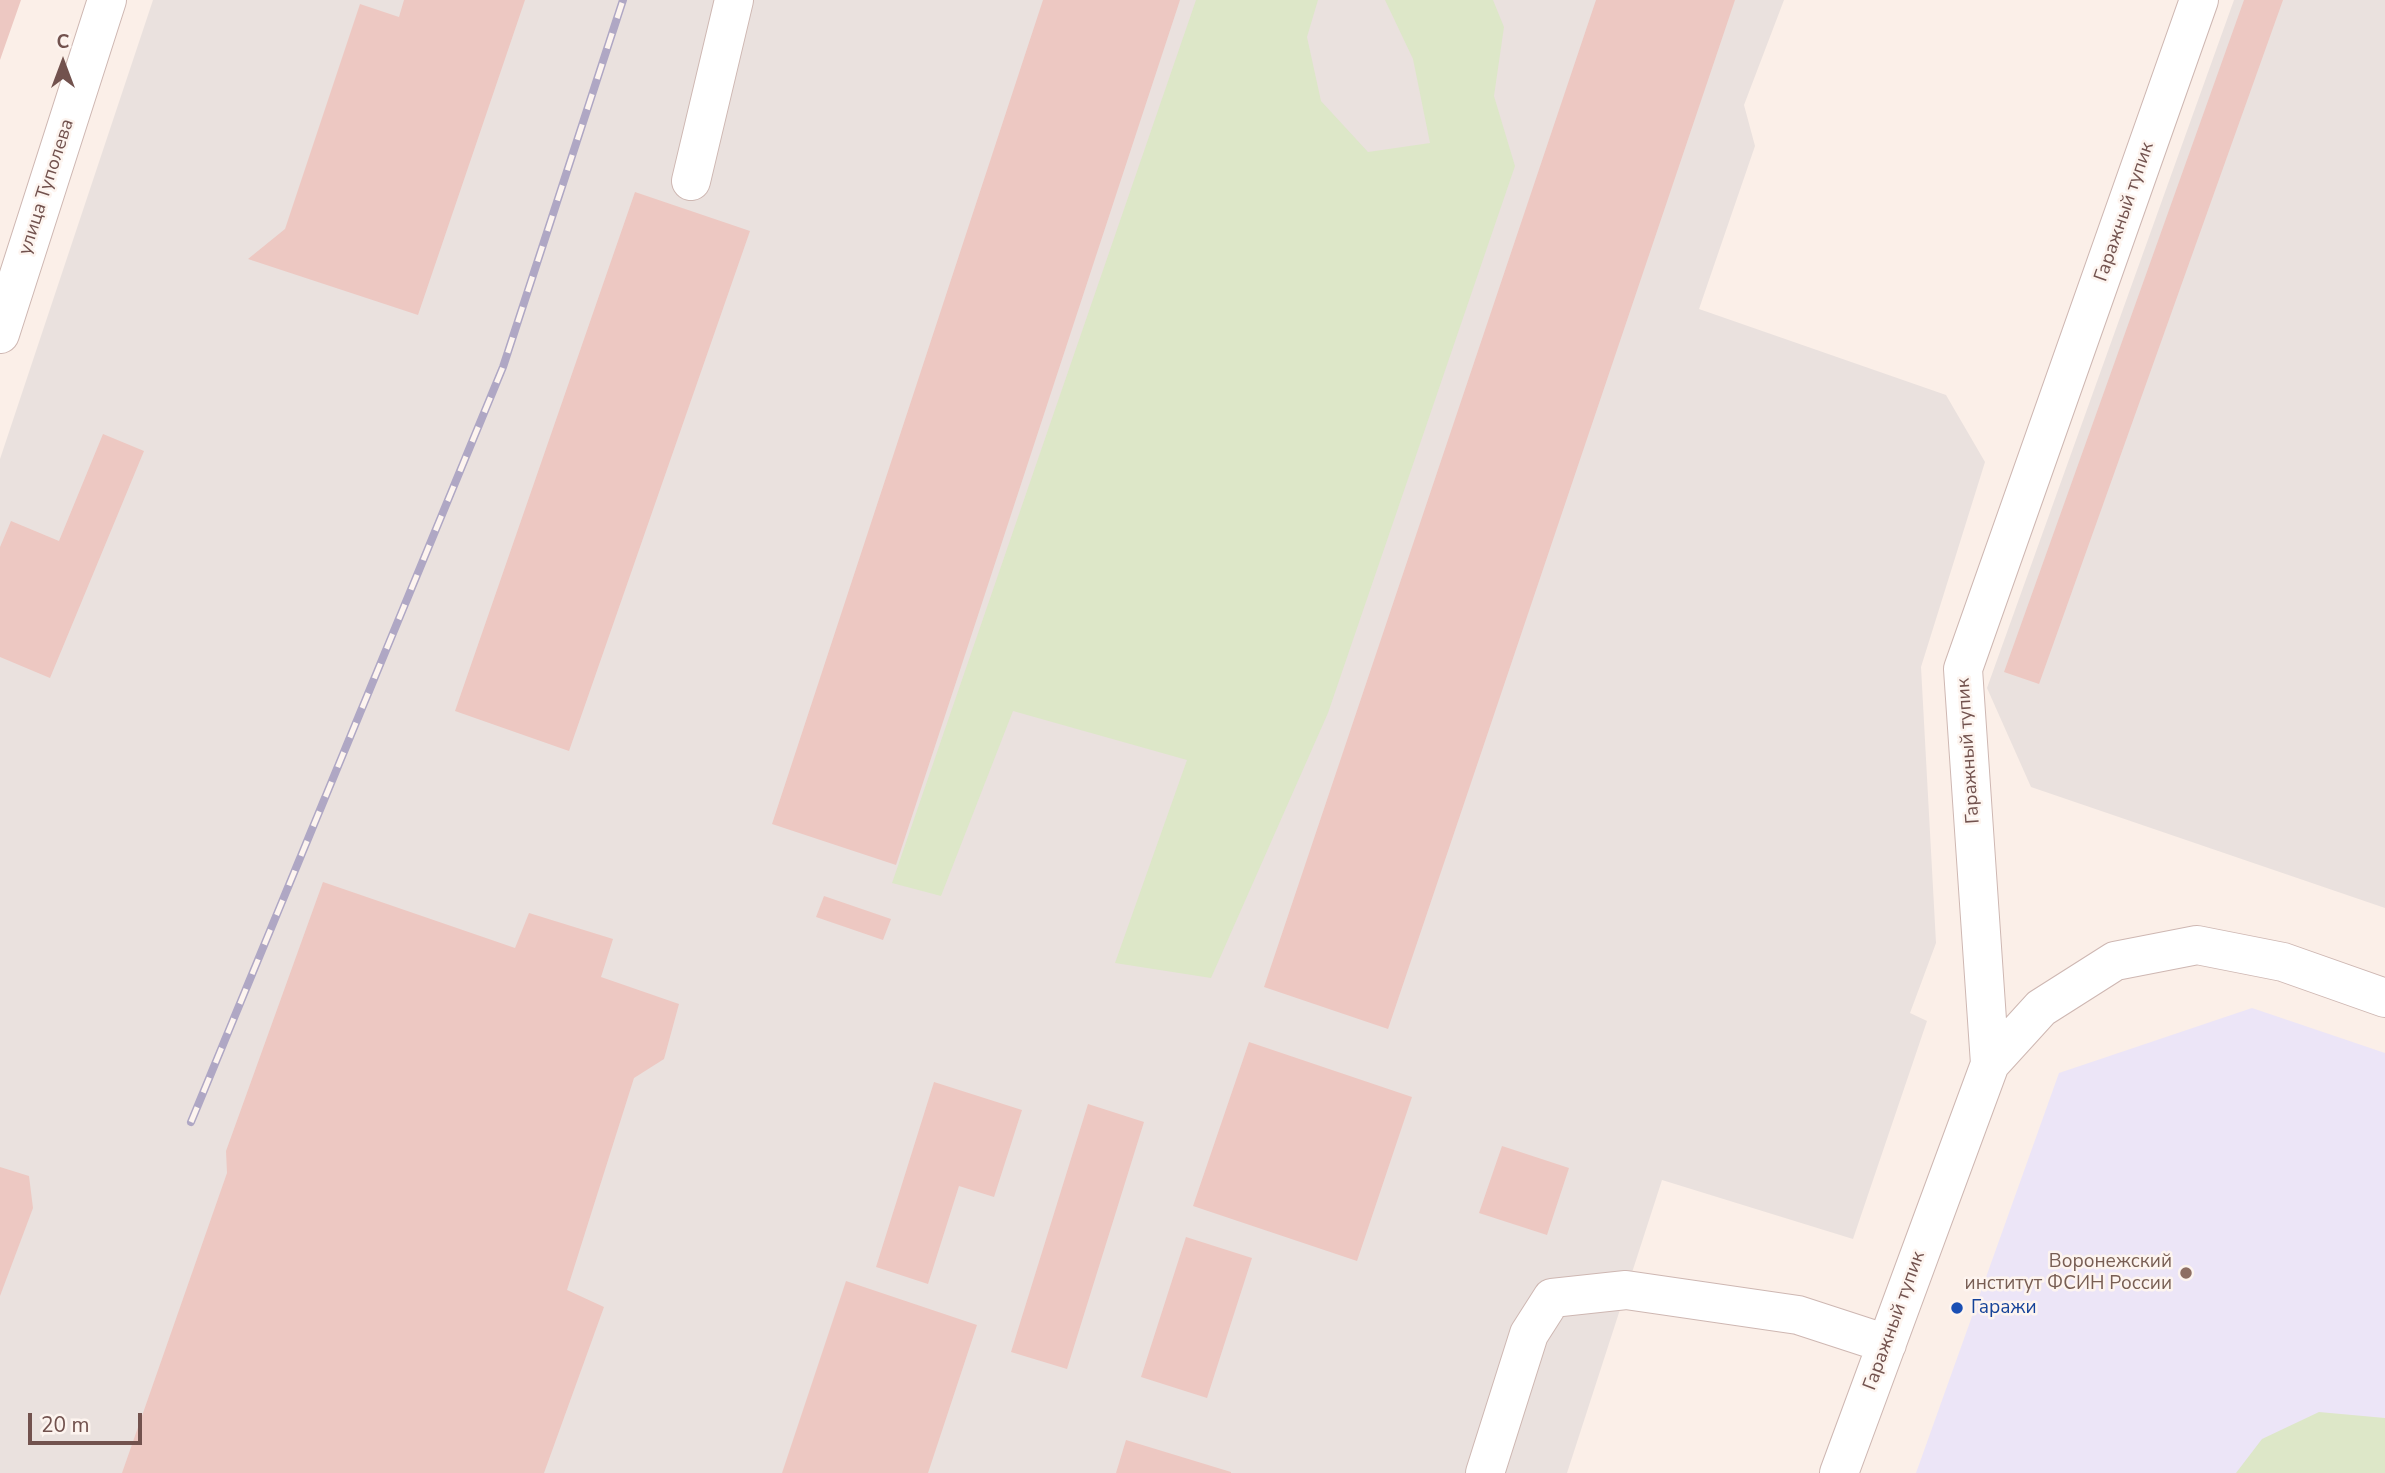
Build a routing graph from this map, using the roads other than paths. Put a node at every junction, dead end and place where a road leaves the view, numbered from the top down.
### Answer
1 (107, 0) edge
2 (734, 0) edge
3 (2199, 0) edge
4 (691, 181) dead end
5 (0, 334) edge
6 (2385, 998) edge
7 (1990, 1064) junction
8 (1887, 1344) junction
9 (1485, 1473) edge
10 (1839, 1473) edge

1 - 5 street, улица Туполева
2 - 4 street
3 - 7 street, Гаражный тупик
6 - 7 street
7 - 8 street, Гаражный тупик
8 - 9 street
8 - 10 street, Гаражный тупик

